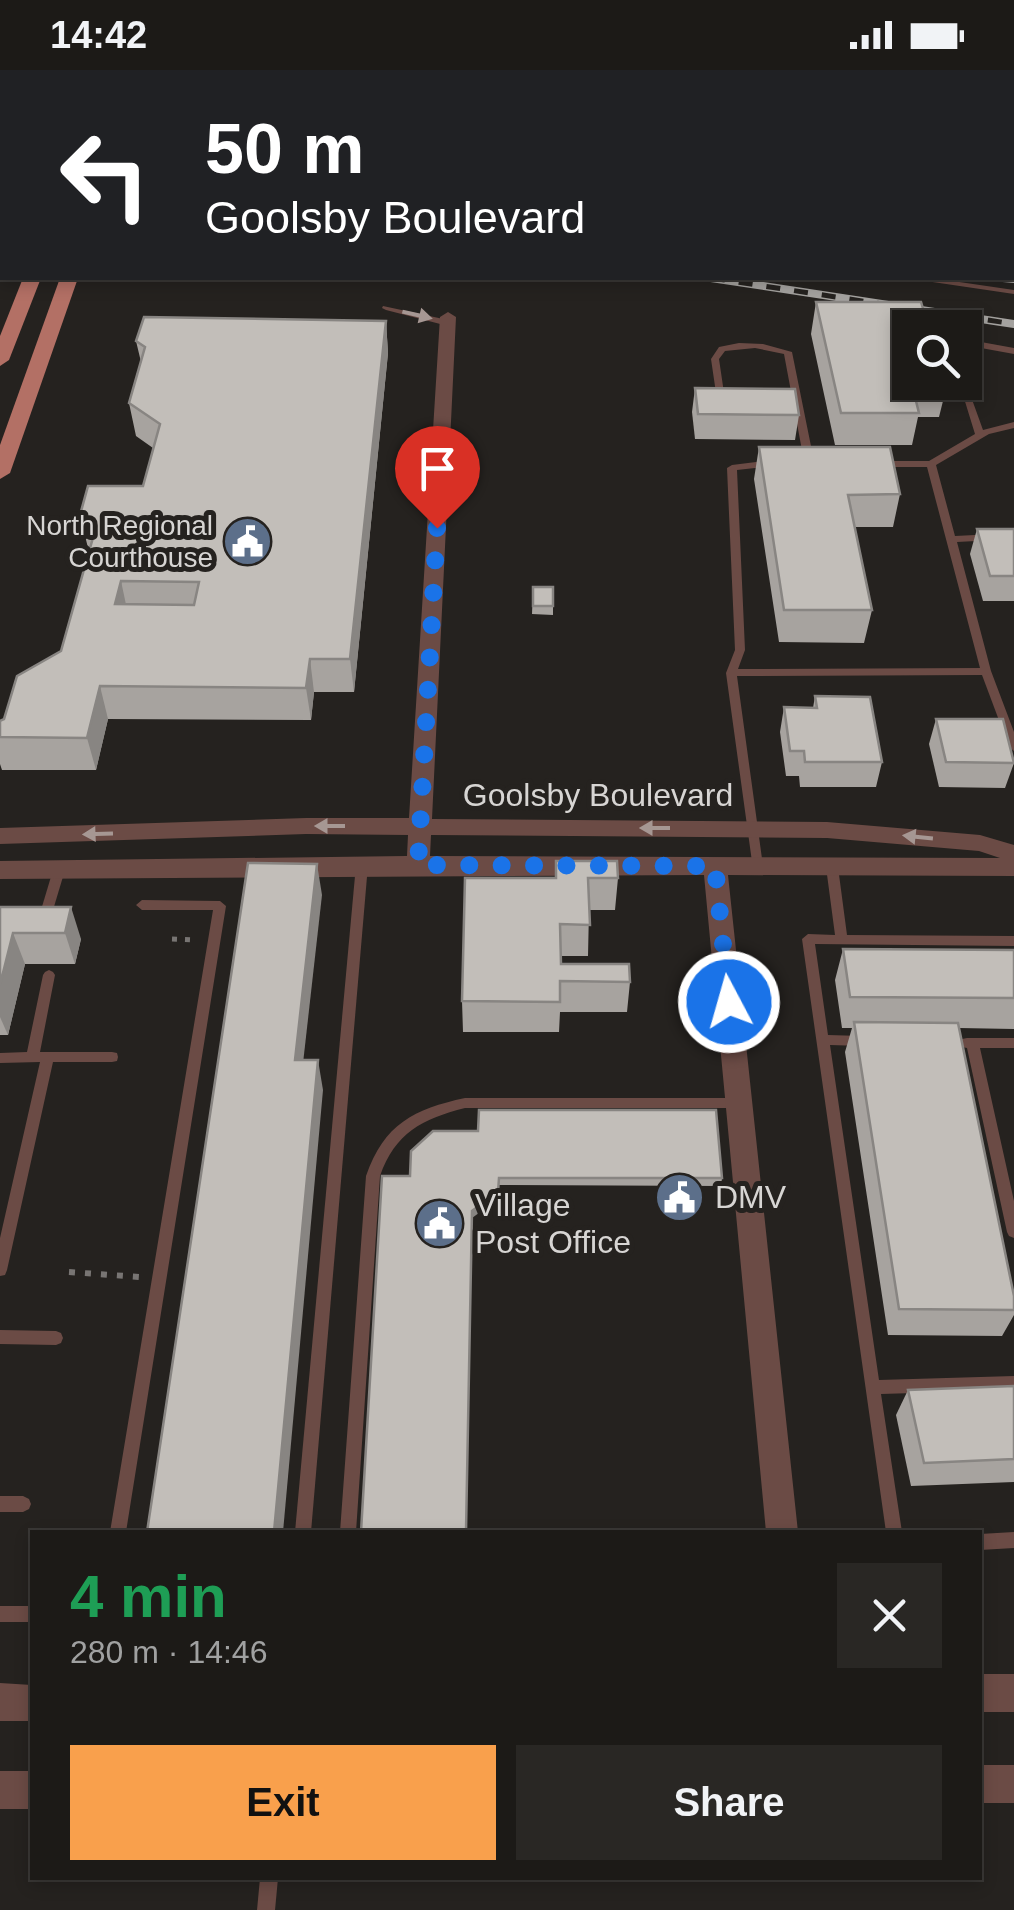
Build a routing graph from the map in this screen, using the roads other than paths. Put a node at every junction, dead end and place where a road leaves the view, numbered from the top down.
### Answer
1 (31, 280) edge
2 (41, 280) edge
3 (69, 280) edge
4 (933, 280) edge
5 (1014, 292) edge
6 (386, 308) dead end
7 (56, 313) junction
8 (448, 320) joint
9 (982, 345) edge
10 (1014, 352) edge
11 (0, 360) edge
12 (969, 400) edge
13 (740, 405) edge
14 (786, 408) edge
15 (800, 412) junction
16 (1014, 424) edge
17 (980, 435) junction
18 (810, 464) junction
19 (827, 464) edge
20 (862, 464) edge
21 (931, 464) junction
22 (0, 473) edge
23 (1014, 536) edge
24 (951, 538) junction
25 (986, 670) junction
26 (731, 673) junction
27 (1014, 747) edge
28 (421, 827) junction
29 (753, 828) junction
30 (0, 836) edge
31 (1014, 854) edge
32 (418, 865) junction
33 (362, 866) junction
34 (715, 866) junction
35 (757, 866) junction
36 (832, 867) junction
37 (1014, 867) edge
38 (0, 870) edge
39 (59, 870) junction
40 (142, 905) dead end
41 (28, 925) edge
42 (842, 939) junction
43 (1014, 941) edge
44 (49, 975) dead end
45 (822, 1040) junction
46 (878, 1041) edge
47 (953, 1042) edge
48 (972, 1042) junction
49 (1014, 1043) edge
50 (40, 1057) junction
51 (112, 1057) dead end
52 (0, 1058) edge
53 (740, 1103) junction
54 (1014, 1232) edge
55 (0, 1270) edge
56 (0, 1337) edge
57 (56, 1338) dead end
58 (1014, 1383) edge
59 (872, 1387) junction
60 (0, 1504) edge
61 (23, 1504) dead end
62 (118, 1530) edge
63 (303, 1530) edge
64 (348, 1530) edge
65 (782, 1530) edge
66 (894, 1530) edge
67 (1014, 1540) edge
68 (982, 1542) edge
69 (0, 1614) edge
70 (30, 1614) edge
71 (982, 1693) edge
72 (1014, 1693) edge
73 (0, 1702) edge
74 (30, 1702) edge
75 (982, 1784) edge
76 (1014, 1784) edge
77 (0, 1790) edge
78 (30, 1790) edge
79 (269, 1880) edge
80 (266, 1910) edge

1 - 11 main road
2 - 7 main road
3 - 7 main road
4 - 5 lane
6 -> 8 lane
7 - 22 main road
8 - 28 street
9 - 10 lane
12 - 17 lane
13 - 15 lane
14 - 15 lane
15 - 18 lane
16 - 17 lane
17 - 21 lane
18 - 19 lane
18 - 26 lane
20 - 21 lane
21 - 24 lane
23 - 24 lane
24 - 25 lane
25 - 26 lane
25 - 27 lane
26 - 29 lane
29 -> 28 street, Goolsby Boulevard
28 -> 30 street, Goolsby Boulevard
28 - 32 street
31 -> 29 street, Goolsby Boulevard
29 - 35 lane
32 - 33 street
32 - 34 street
33 - 39 street
33 - 63 lane
34 - 35 street
34 - 53 street
35 - 36 street
36 - 37 street
36 - 42 lane
38 - 39 street
39 - 41 lane
40 - 62 lane
42 - 43 lane
42 - 45 lane
44 - 50 lane
45 - 46 lane
45 - 59 lane
47 - 48 lane
48 - 49 lane
48 - 54 lane
50 - 51 lane
50 - 52 lane
50 - 55 lane
53 - 64 lane
53 - 65 street
56 - 57 lane
58 - 59 lane
59 - 66 lane
60 - 61 lane
67 - 68 lane
69 - 70 lane
71 - 72 street
73 - 74 street
75 - 76 street
77 - 78 street
79 - 80 lane

